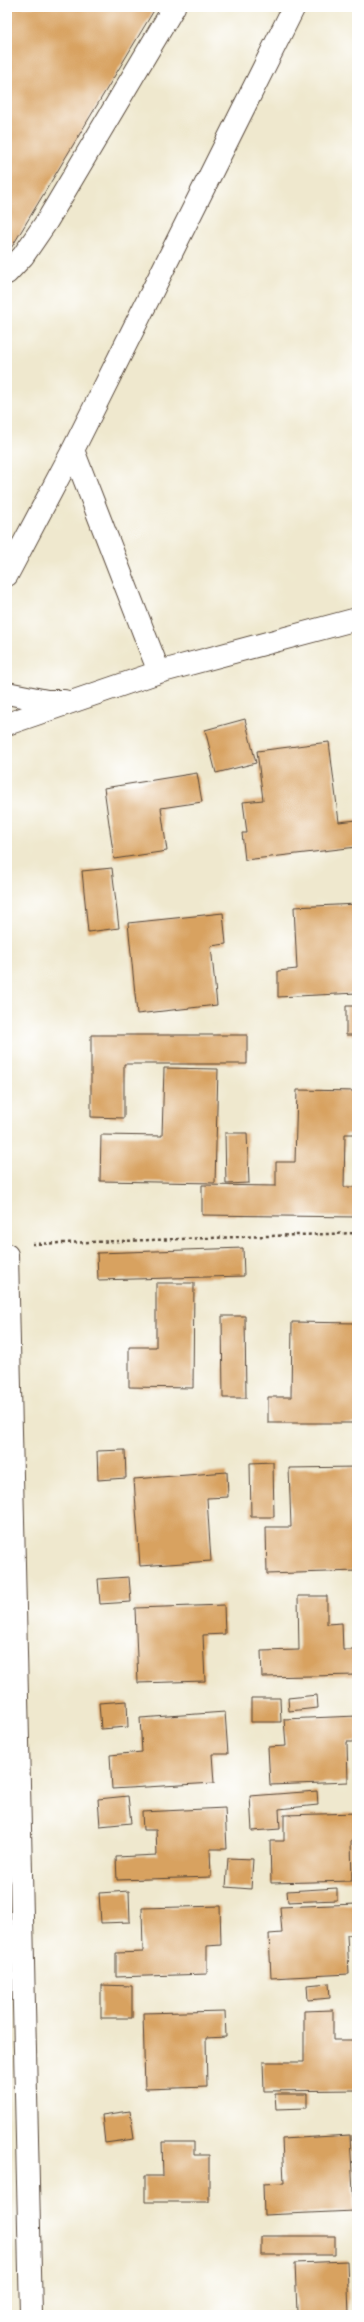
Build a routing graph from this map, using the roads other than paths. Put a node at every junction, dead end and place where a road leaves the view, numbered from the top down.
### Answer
1 (174, 7) edge
2 (294, 7) edge
3 (7, 273) edge
4 (73, 450) junction
5 (7, 575) edge
6 (357, 619) edge
7 (159, 672) junction
8 (7, 693) edge
9 (75, 700) junction
10 (7, 724) edge
11 (7, 1255) edge
12 (31, 2315) edge

1 - 3 street
2 - 4 street
4 - 5 street
4 - 7 street
6 - 7 street
7 - 9 street
8 - 9 street
9 - 10 street
11 - 12 street

